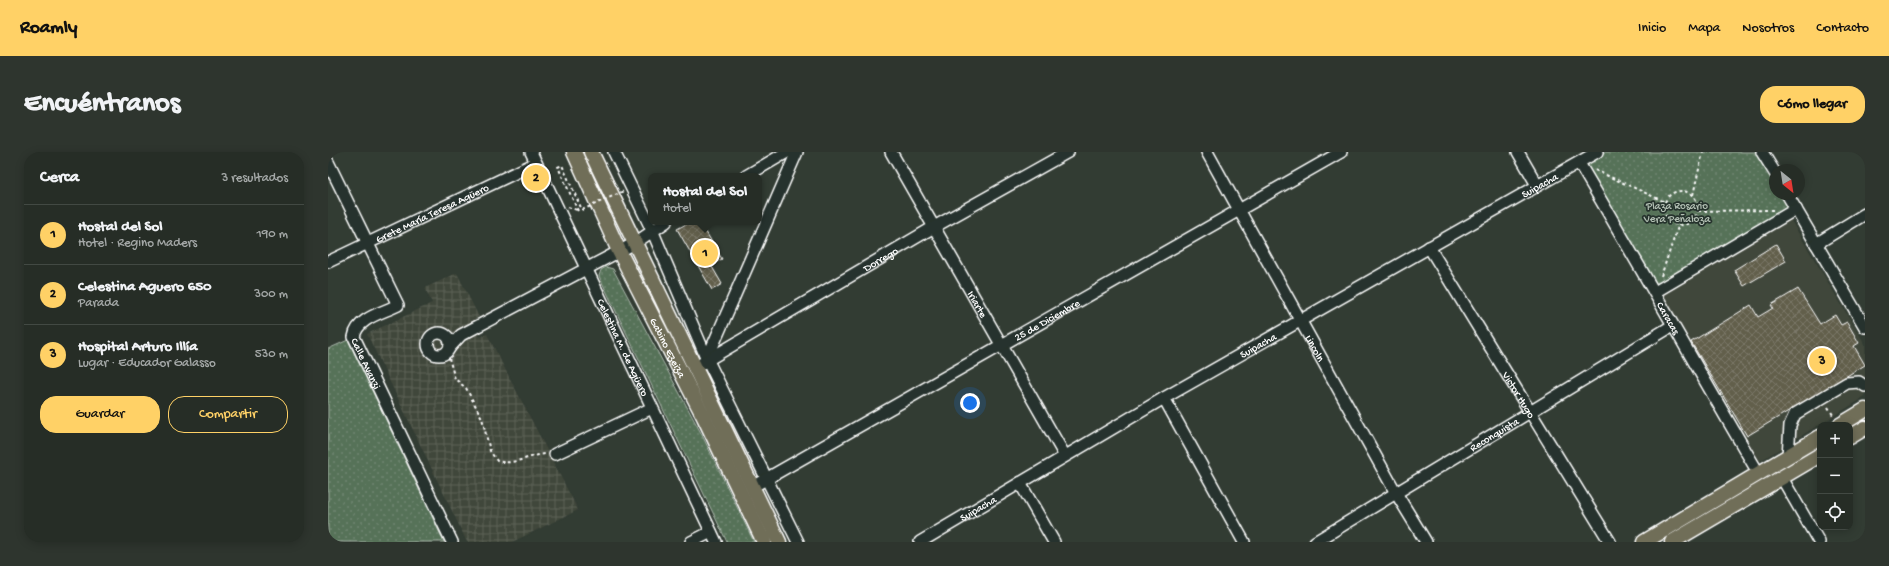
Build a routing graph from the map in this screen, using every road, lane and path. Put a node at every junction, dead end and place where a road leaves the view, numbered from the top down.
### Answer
1 (531, 152) edge
2 (574, 152) edge
3 (591, 152) edge
4 (614, 152) edge
5 (787, 152) edge
6 (798, 152) edge
7 (891, 152) edge
8 (1068, 152) edge
9 (1207, 152) edge
10 (1341, 152) edge
11 (1518, 152) edge
12 (1597, 152) edge
13 (1703, 152) edge
14 (1762, 152) edge
15 (328, 162) edge
16 (536, 162) junction
17 (1579, 163) junction
18 (1769, 164) edge
19 (751, 173) edge
20 (1537, 185) junction
21 (624, 190) dead end
22 (1693, 195) junction
23 (1791, 200) edge
24 (1665, 202) junction
25 (1796, 209) junction
26 (578, 211) dead end
27 (1240, 211) junction
28 (1698, 211) junction
29 (1865, 214) edge
30 (648, 222) edge
31 (1679, 224) junction
32 (650, 225) edge
33 (661, 225) edge
34 (934, 227) junction
35 (652, 230) junction
36 (367, 243) junction
37 (635, 243) junction
38 (1816, 244) junction
39 (1429, 247) junction
40 (619, 252) junction
41 (328, 262) edge
42 (586, 269) junction
43 (1655, 292) junction
44 (1301, 320) junction
45 (1672, 326) junction
46 (1865, 327) edge
47 (445, 335) junction
48 (461, 335) junction
49 (1001, 345) junction
50 (448, 350) junction
51 (707, 359) junction
52 (694, 368) junction
53 (1865, 386) edge
54 (1822, 397) junction
55 (1164, 398) junction
56 (652, 408) junction
57 (1865, 410) edge
58 (1530, 413) junction
59 (1838, 422) edge
60 (1865, 428) edge
61 (1853, 435) edge
62 (1817, 439) edge
63 (555, 454) joint
64 (1064, 456) junction
65 (1788, 456) junction
66 (1817, 457) edge
67 (1759, 474) junction
68 (1782, 478) junction
69 (767, 479) junction
70 (1020, 483) junction
71 (752, 487) junction
72 (1396, 493) junction
73 (713, 537) edge
74 (452, 542) edge
75 (691, 542) edge
76 (764, 542) edge
77 (778, 542) edge
78 (798, 542) edge
79 (920, 542) edge
80 (1054, 542) edge
81 (1244, 542) edge
82 (1315, 542) edge
83 (1426, 542) edge
84 (1610, 542) edge
85 (1644, 542) edge
86 (1672, 542) edge
87 (1819, 542) edge

1 - 16 street, Celestina M. de Agüero
2 - 40 main road, Gabino Ezeiza
3 - 37 main road, Gabino Ezeiza
4 - 30 street
5 - 19 street
6 - 51 street
7 - 34 street, Iriarte
8 - 34 street, Dorrego
9 - 27 street, Lincoln
10 - 27 street, 25 de Diciembre
11 - 20 street
12 - 17 street, Suipacha
13 - 22 path
14 - 18 street
15 - 36 street, Calle Avanzi
16 - 36 street, Grete María Teresa Agüero
16 - 42 street, Celestina M. de Agüero
17 - 20 street, Suipacha
17 - 24 path
17 - 43 street, Caracas
20 - 39 street, Suipacha
21 - 26 path, bridge
22 - 24 path
22 - 28 path
23 - 25 street
24 - 31 path
25 - 28 path
25 - 38 street
25 - 43 street
27 - 44 street, Lincoln
27 - 49 street, 25 de Diciembre
28 - 31 path
29 - 38 street
31 - 43 path
32 - 35 street
33 - 35 street
34 - 49 street, Iriarte
34 - 51 street, Dorrego
35 - 37 street
35 - 51 street
36 - 41 street, Grete María Teresa Agüero
36 - 74 street, Calle Avanzi
37 - 40 street
37 - 52 main road, Gabino Ezeiza
38 - 46 street
39 - 44 street, Suipacha
39 - 58 street, Victor Hugo
40 - 42 street
40 - 76 main road, Gabino Ezeiza
42 - 48 street
42 - 56 street, Celestina M. de Agüero
43 - 45 street, Caracas
44 - 55 street, Suipacha
44 - 72 street, Lincoln
45 - 58 street, Reconquista
45 - 67 street, Caracas
47 - 48 street
47 - 50 street
47 - 50 street
48 - 50 street
49 - 64 street, Iriarte
49 - 69 street, 25 de Diciembre
50 - 63 path
51 - 52 street, Dorrego
51 - 69 street
52 - 71 main road, Gabino Ezeiza
53 - 54 street
54 - 59 path
54 - 65 street
55 - 64 street, Suipacha
55 - 81 street
56 - 63 street
56 - 73 street, Celestina M. de Agüero
57 - 59 main road
58 - 72 street, Reconquista
58 - 84 street, Victor Hugo
60 - 61 main road
62 - 65 main road
64 - 70 street, Suipacha
65 - 67 main road
66 - 68 main road
67 - 85 main road
68 - 86 main road
68 - 87 street
69 - 71 street, 25 de Diciembre
69 - 78 street
70 - 79 street, Suipacha
70 - 80 street
71 - 77 main road, Gabino Ezeiza
72 - 82 street, Reconquista
72 - 83 street, Lincoln
73 - 75 street

